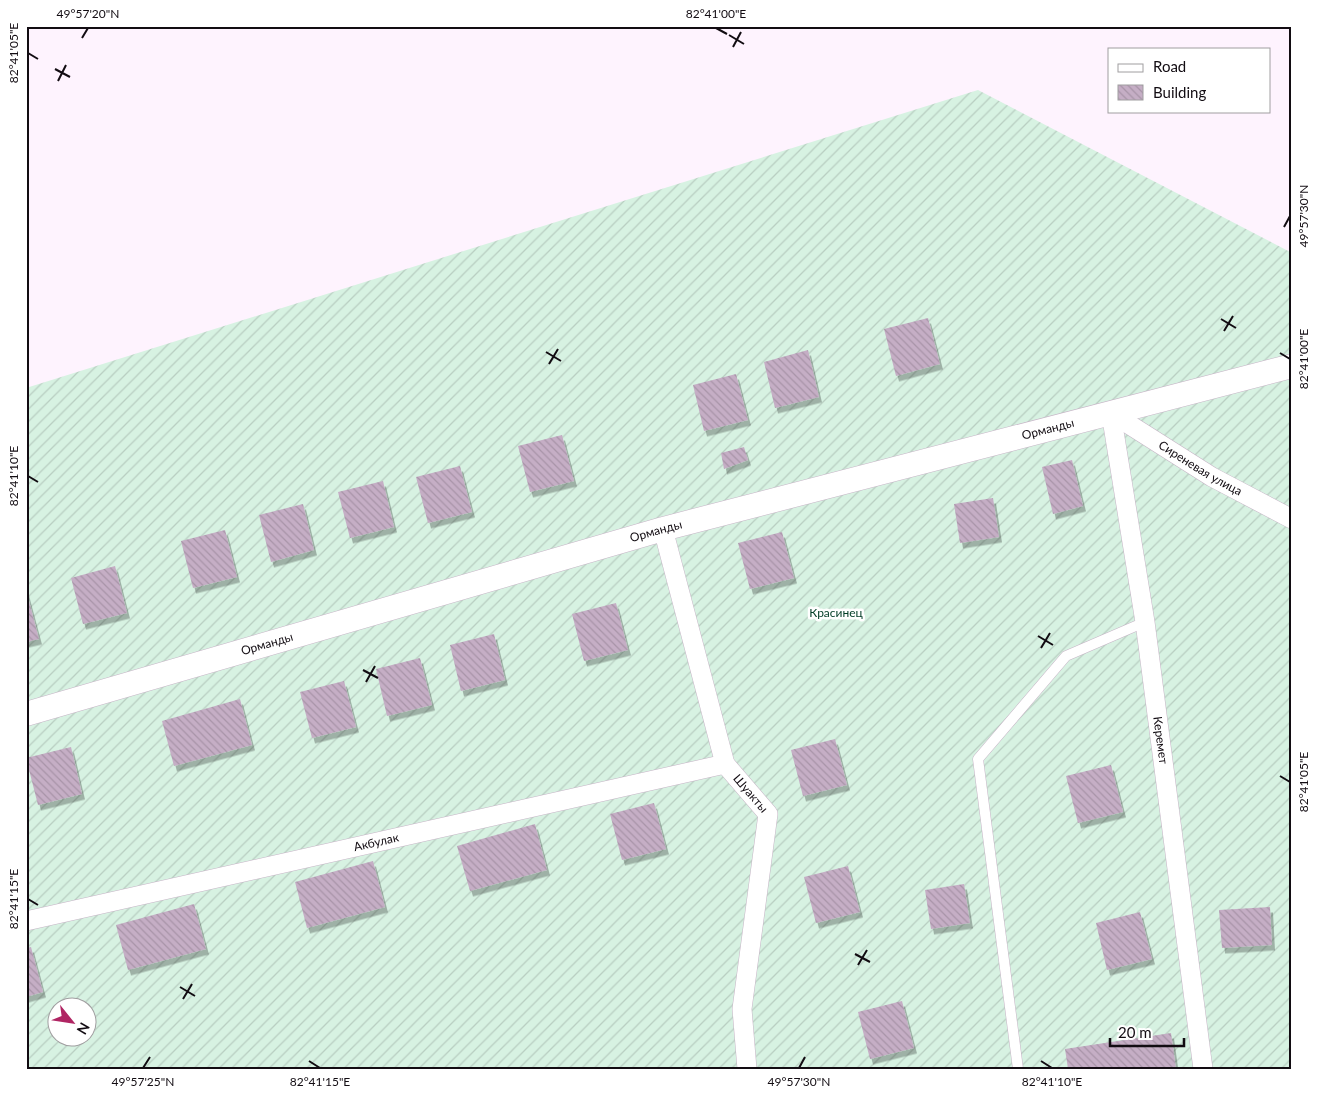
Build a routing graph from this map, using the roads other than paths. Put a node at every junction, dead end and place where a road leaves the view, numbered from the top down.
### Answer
1 (1292, 366) edge
2 (1111, 413) junction
3 (1292, 520) edge
4 (663, 529) junction
5 (1146, 622) junction
6 (26, 714) edge
7 (725, 764) junction
8 (26, 921) edge
9 (747, 1069) edge
10 (1018, 1069) edge
11 (1203, 1069) edge

1 - 2 street, Орманды
2 - 3 street, Сиреневая улица
2 - 4 street, Орманды
2 - 5 street, Керемет
4 - 6 street, Орманды
4 - 7 street, Шуакты
5 - 10 lane
5 - 11 street, Керемет
7 - 8 street, Акбулак
7 - 9 street, Шуакты

